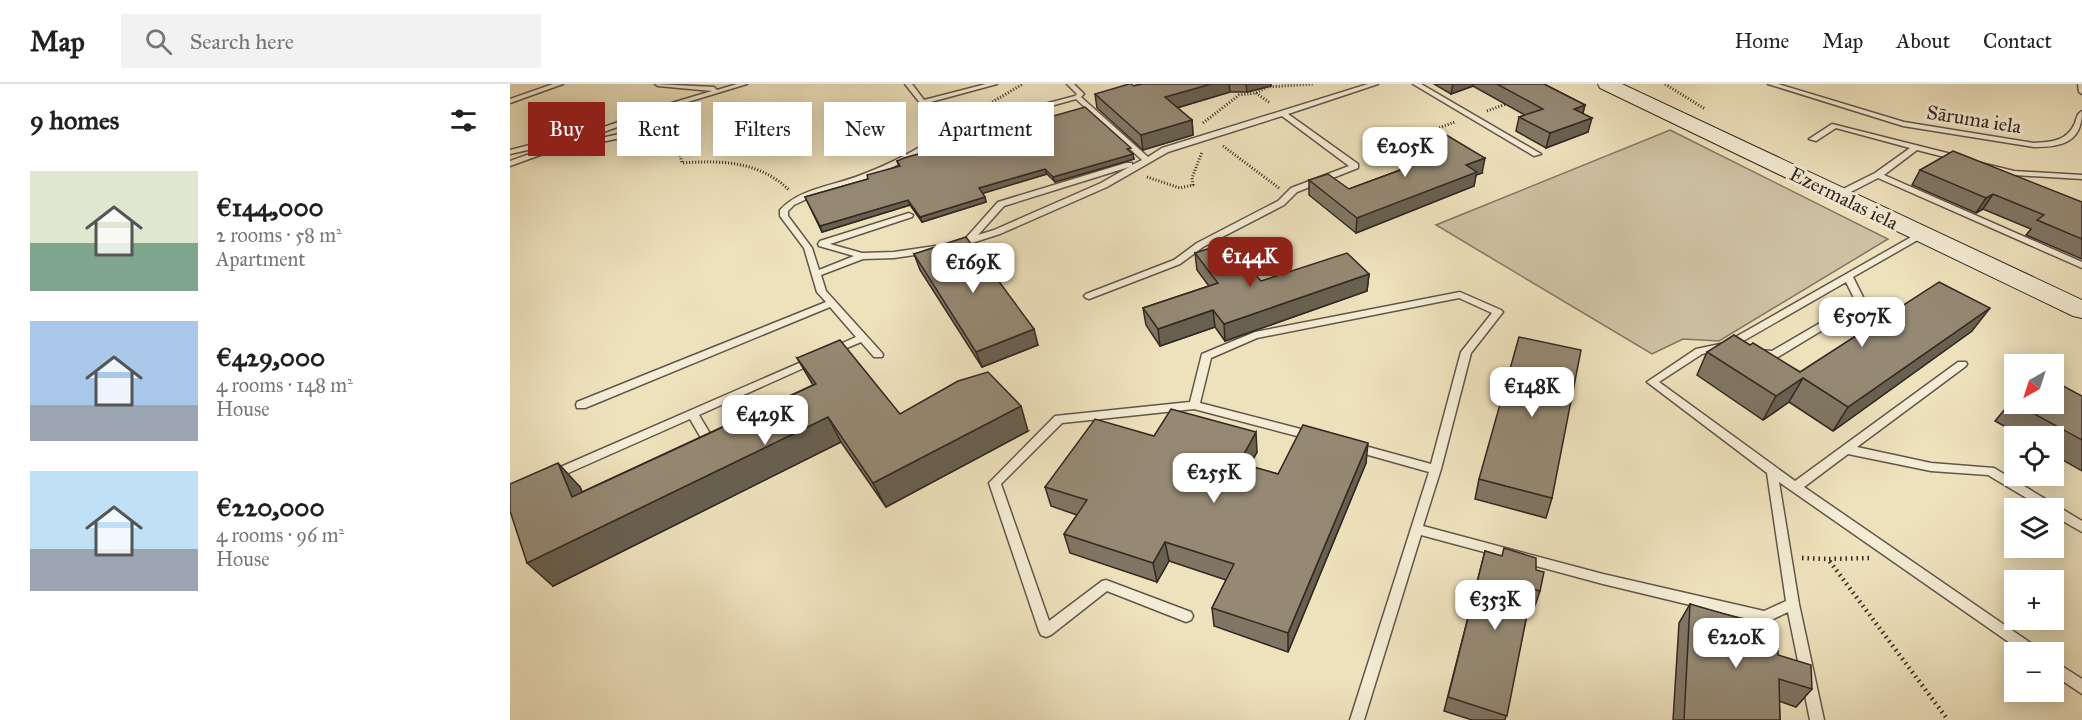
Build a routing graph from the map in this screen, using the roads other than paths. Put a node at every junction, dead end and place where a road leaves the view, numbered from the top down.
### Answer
1 (560, 84) edge
2 (658, 84) edge
3 (744, 84) edge
4 (908, 84) edge
5 (994, 84) edge
6 (1070, 84) edge
7 (1375, 84) edge
8 (1416, 84) edge
9 (1607, 84) edge
10 (1771, 84) edge
11 (2081, 84) edge
12 (726, 89) junction
13 (2082, 92) edge
14 (1077, 97) junction
15 (510, 101) edge
16 (680, 102) edge
17 (924, 102) joint
18 (1054, 103) edge
19 (1283, 113) junction
20 (2082, 113) edge
21 (1813, 140) dead end
22 (528, 147) edge
23 (1916, 147) junction
24 (918, 151) edge
25 (510, 152) edge
26 (1538, 154) dead end
27 (531, 156) edge
28 (1147, 160) junction
29 (510, 164) edge
30 (1878, 175) junction
31 (2082, 177) edge
32 (1838, 195) junction
33 (909, 215) dead end
34 (1920, 234) junction
35 (967, 242) junction
36 (823, 243) junction
37 (808, 248) junction
38 (862, 255) junction
39 (2082, 265) edge
40 (816, 274) junction
41 (1848, 276) junction
42 (1089, 297) dead end
43 (832, 303) junction
44 (2082, 310) edge
45 (862, 338) junction
46 (1728, 346) junction
47 (878, 355) dead end
48 (1962, 364) dead end
49 (580, 405) dead end
50 (1194, 405) junction
51 (692, 413) junction
52 (1320, 438) edge
53 (1343, 444) edge
54 (1846, 449) junction
55 (715, 453) edge
56 (1435, 469) junction
57 (1772, 471) junction
58 (542, 480) edge
59 (1795, 487) junction
60 (2035, 498) edge
61 (2064, 516) edge
62 (2082, 527) edge
63 (1416, 529) junction
64 (1793, 604) junction
65 (1186, 616) dead end
66 (2019, 642) edge
67 (2064, 674) edge
68 (2082, 687) edge
69 (1357, 720) edge
70 (1817, 720) edge

1 - 15 lane
2 - 12 lane
3 - 12 lane
4 - 17 lane
5 - 17 lane
6 - 14 lane
7 - 19 lane
8 - 26 lane
9 - 32 street, Ezermalas iela
10 - 20 lane, Sāruma iela
11 - 13 lane
12 - 16 lane
14 - 18 lane
14 - 28 lane
19 - 28 lane
19 - 42 lane
21 - 23 lane
22 - 25 lane
23 - 30 lane
23 - 31 lane
24 - 37 lane
27 - 29 lane
28 - 35 lane
28 - 35 lane
30 - 32 lane
30 - 39 lane
32 - 34 street, Ezermalas iela
33 - 36 lane
34 - 41 lane
34 - 44 street, Ezermalas iela
35 - 38 lane
36 - 37 lane
36 - 38 lane
37 - 40 lane
38 - 40 lane
40 - 43 lane
41 - 46 lane
41 - 46 lane
43 - 45 lane
43 - 49 lane
45 - 47 lane
45 - 51 lane
46 - 57 lane
48 - 54 lane
50 - 52 lane
50 - 56 lane
50 - 65 lane
51 - 55 lane
51 - 58 lane
53 - 56 lane
54 - 59 lane
54 - 60 lane
56 - 63 lane
57 - 59 lane
57 - 64 lane
59 - 66 lane
61 - 62 lane
63 - 64 lane
63 - 69 lane
64 - 70 lane
67 - 68 lane

